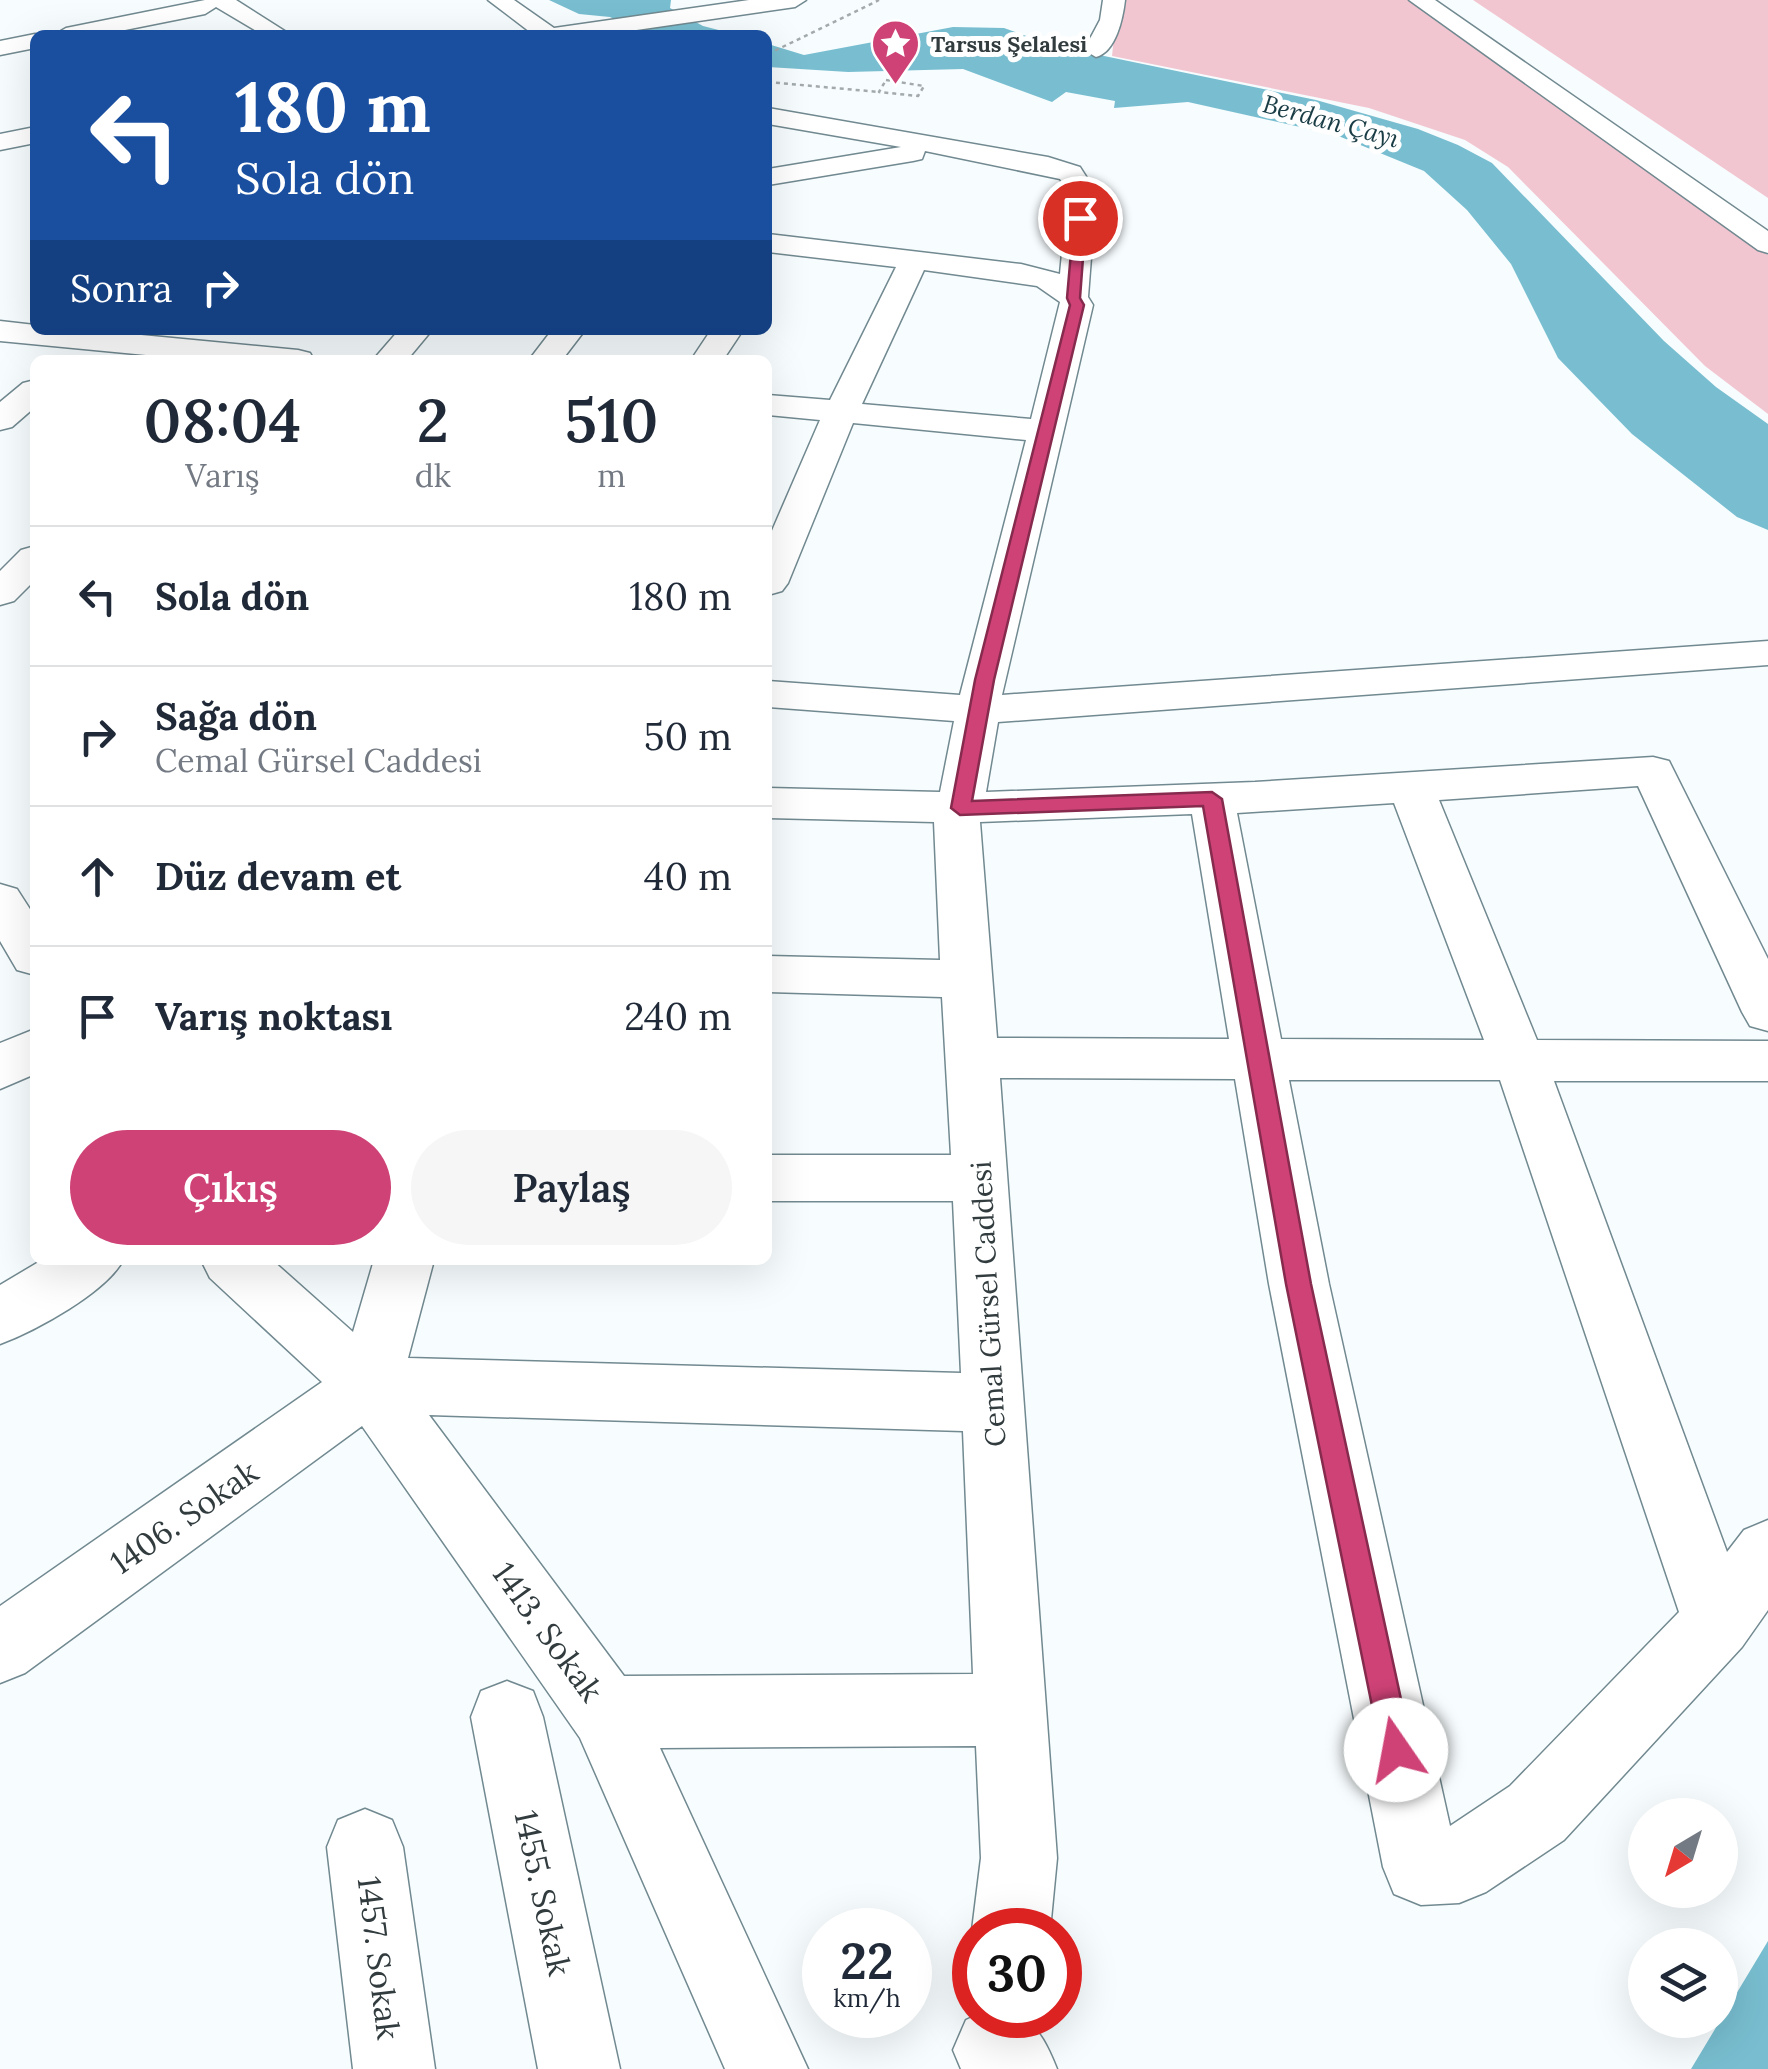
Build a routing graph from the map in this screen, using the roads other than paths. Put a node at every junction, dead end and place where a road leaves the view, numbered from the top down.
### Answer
1 (500, 0) edge
2 (795, 0) edge
3 (1114, 0) edge
4 (1420, 0) edge
5 (1459, 0) edge
6 (206, 2) edge
7 (87, 30) edge
8 (242, 30) edge
9 (268, 30) edge
10 (545, 30) edge
11 (584, 30) edge
12 (30, 42) edge
13 (0, 48) edge
14 (1096, 50) dead end
15 (772, 117) edge
16 (30, 136) edge
17 (0, 142) edge
18 (1670, 144) dead end
19 (949, 147) junction
20 (772, 177) edge
21 (774, 239) edge
22 (1768, 244) edge
23 (914, 260) junction
24 (1074, 285) junction
25 (0, 330) edge
26 (30, 333) edge
27 (59, 335) edge
28 (412, 335) edge
29 (564, 335) edge
30 (95, 338) junction
31 (76, 355) edge
32 (225, 355) edge
33 (394, 355) edge
34 (549, 355) edge
35 (30, 394) edge
36 (772, 405) edge
37 (842, 412) junction
38 (0, 420) edge
39 (1046, 432) junction
40 (30, 563) edge
41 (772, 574) edge
42 (0, 595) edge
43 (30, 603) edge
44 (1768, 624) edge
45 (1768, 653) edge
46 (772, 694) edge
47 (982, 695) junction
48 (1410, 787) junction
49 (1212, 799) junction
50 (772, 803) edge
51 (960, 808) junction
52 (772, 974) edge
53 (967, 978) junction
54 (1768, 1012) edge
55 (30, 1051) edge
56 (972, 1058) junction
57 (1259, 1060) junction
58 (1519, 1061) junction
59 (1768, 1061) edge
60 (0, 1068) edge
61 (772, 1178) edge
62 (980, 1178) junction
63 (85, 1265) edge
64 (237, 1265) edge
65 (403, 1265) edge
66 (0, 1318) edge
67 (369, 1385) junction
68 (994, 1402) junction
69 (1768, 1553) edge
70 (1717, 1622) junction
71 (0, 1648) edge
72 (1011, 1710) junction
73 (606, 1712) junction
74 (507, 1717) dead end
75 (365, 1847) dead end
76 (1013, 1908) edge
77 (394, 2069) edge
78 (579, 2069) edge
79 (767, 2069) edge

1 - 10 street
2 - 11 street
3 - 14 street
4 - 22 street
5 - 18 street
6 - 7 street
6 - 8 street
6 - 9 street
12 - 13 street
15 - 19 street, Cemal Gürsel Caddesi
16 - 17 street
19 - 20 street
19 - 24 street, Cemal Gürsel Caddesi
21 - 23 street
21 - 24 street
23 - 24 street
23 - 37 street
24 - 39 street, Cemal Gürsel Caddesi
25 - 26 street
27 - 30 street
28 - 33 street
29 - 34 street
30 - 31 street
30 - 32 street
35 - 38 street
36 - 37 street
37 - 39 street
37 - 41 street
39 - 47 street, Cemal Gürsel Caddesi
40 - 42 street
42 - 43 street
44 - 47 street
45 - 47 street
46 - 47 street
47 - 51 street, Cemal Gürsel Caddesi
48 - 49 street
48 - 54 street
48 - 58 street
49 - 51 street
49 - 57 street
50 - 51 street
51 - 53 street, Cemal Gürsel Caddesi
52 - 53 street
53 - 56 street, Cemal Gürsel Caddesi
55 - 60 street
56 - 57 street
56 - 62 street, Cemal Gürsel Caddesi
57 - 58 street
57 - 70 street
58 - 59 street
58 - 70 street
61 - 62 street
62 - 68 street, Cemal Gürsel Caddesi
63 - 66 street
64 - 67 street, 1413. Sokak
65 - 67 street
67 - 68 street
67 - 71 street, 1406. Sokak
67 - 73 street, 1413. Sokak
68 - 72 street, Cemal Gürsel Caddesi
69 - 70 street
72 - 73 street
72 - 76 street, Cemal Gürsel Caddesi
73 - 79 street, 1413. Sokak
74 - 78 street, 1455. Sokak
75 - 77 street, 1457. Sokak

